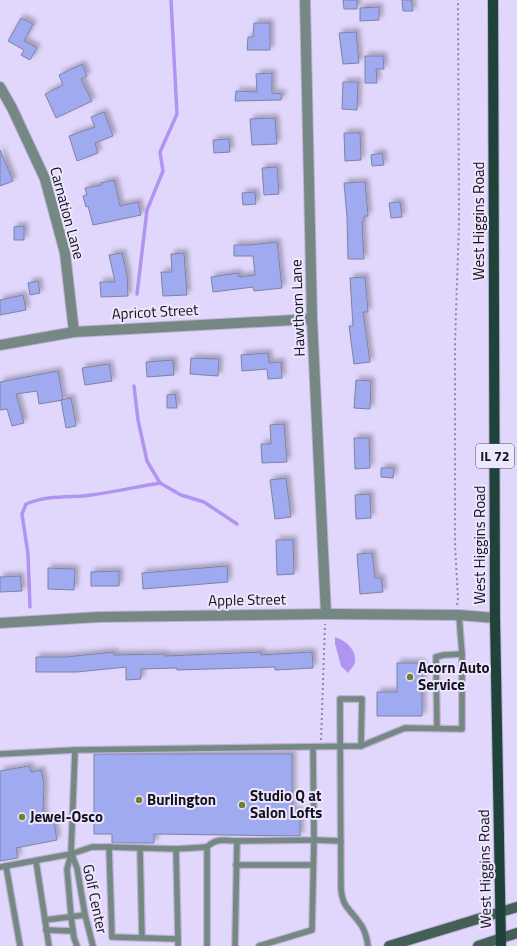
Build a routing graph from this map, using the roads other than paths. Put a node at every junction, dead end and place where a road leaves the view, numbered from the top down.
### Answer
1 (305, 0) edge
2 (494, 0) edge
3 (0, 87) edge
4 (312, 319) junction
5 (74, 332) junction
6 (0, 345) edge
7 (326, 614) junction
8 (459, 616) junction
9 (495, 618) junction
10 (0, 624) edge
11 (462, 654) junction
12 (437, 728) junction
13 (361, 746) junction
14 (313, 747) junction
15 (340, 747) junction
16 (74, 750) junction
17 (0, 754) edge
18 (314, 840) junction
19 (237, 841) junction
20 (341, 841) junction
21 (109, 847) junction
22 (207, 847) junction
23 (140, 848) junction
24 (176, 849) junction
25 (72, 854) junction
26 (36, 861) junction
27 (236, 865) junction
28 (313, 865) junction
29 (3, 866) edge
30 (517, 907) edge
31 (500, 912) junction
32 (85, 915) junction
33 (71, 916) junction
34 (44, 920) junction
35 (46, 930) junction
36 (73, 931) junction
37 (517, 933) edge
38 (142, 937) junction
39 (178, 939) junction
40 (501, 942) edge
41 (20, 946) edge
42 (49, 946) edge
43 (77, 946) edge
44 (93, 946) edge
45 (178, 946) edge
46 (207, 946) edge
47 (235, 946) edge
48 (259, 946) edge
49 (368, 946) edge
50 (389, 946) edge
51 (478, 946) edge

1 - 4 street, Hawthorn Lane
2 - 9 main road, West Higgins Road / IL 72
3 - 5 street, Carnation Lane
4 - 5 street, Apricot Street
4 - 7 street, Hawthorn Lane
5 - 6 street, Apricot Street
7 - 8 street, Apple Street
7 - 10 street, Apple Street
8 - 9 street, Apple Street
8 - 11 lane
9 - 31 main road, West Higgins Road / IL 72
11 - 12 lane
11 - 12 lane
12 - 13 lane
13 - 15 lane
13 - 15 lane
14 - 15 lane
14 - 16 lane
14 - 18 lane
15 - 20 lane
16 - 17 lane
16 - 25 lane
18 - 19 lane
18 - 20 lane
18 - 28 lane
19 - 22 lane
19 - 27 lane
20 - 49 lane
21 - 23 lane
21 - 25 lane
21 - 38 lane
22 - 24 lane
22 - 46 lane
23 - 24 lane
23 - 38 lane
24 - 39 lane
25 - 26 lane
25 - 32 lane, Golf Center
25 - 33 lane, Golf Center
26 - 29 lane
26 - 34 lane
27 - 28 lane
27 - 47 lane
28 - 48 lane
29 - 41 lane
30 - 31 main road
31 - 40 main road, West Higgins Road / IL 72
31 - 50 main road
32 - 33 lane
32 - 44 lane, Golf Center
33 - 34 lane
33 - 36 lane, Golf Center
34 - 35 lane
35 - 36 lane
35 - 42 lane
36 - 43 lane, Golf Center
37 - 40 main road
38 - 39 lane
39 - 45 lane
40 - 51 main road

